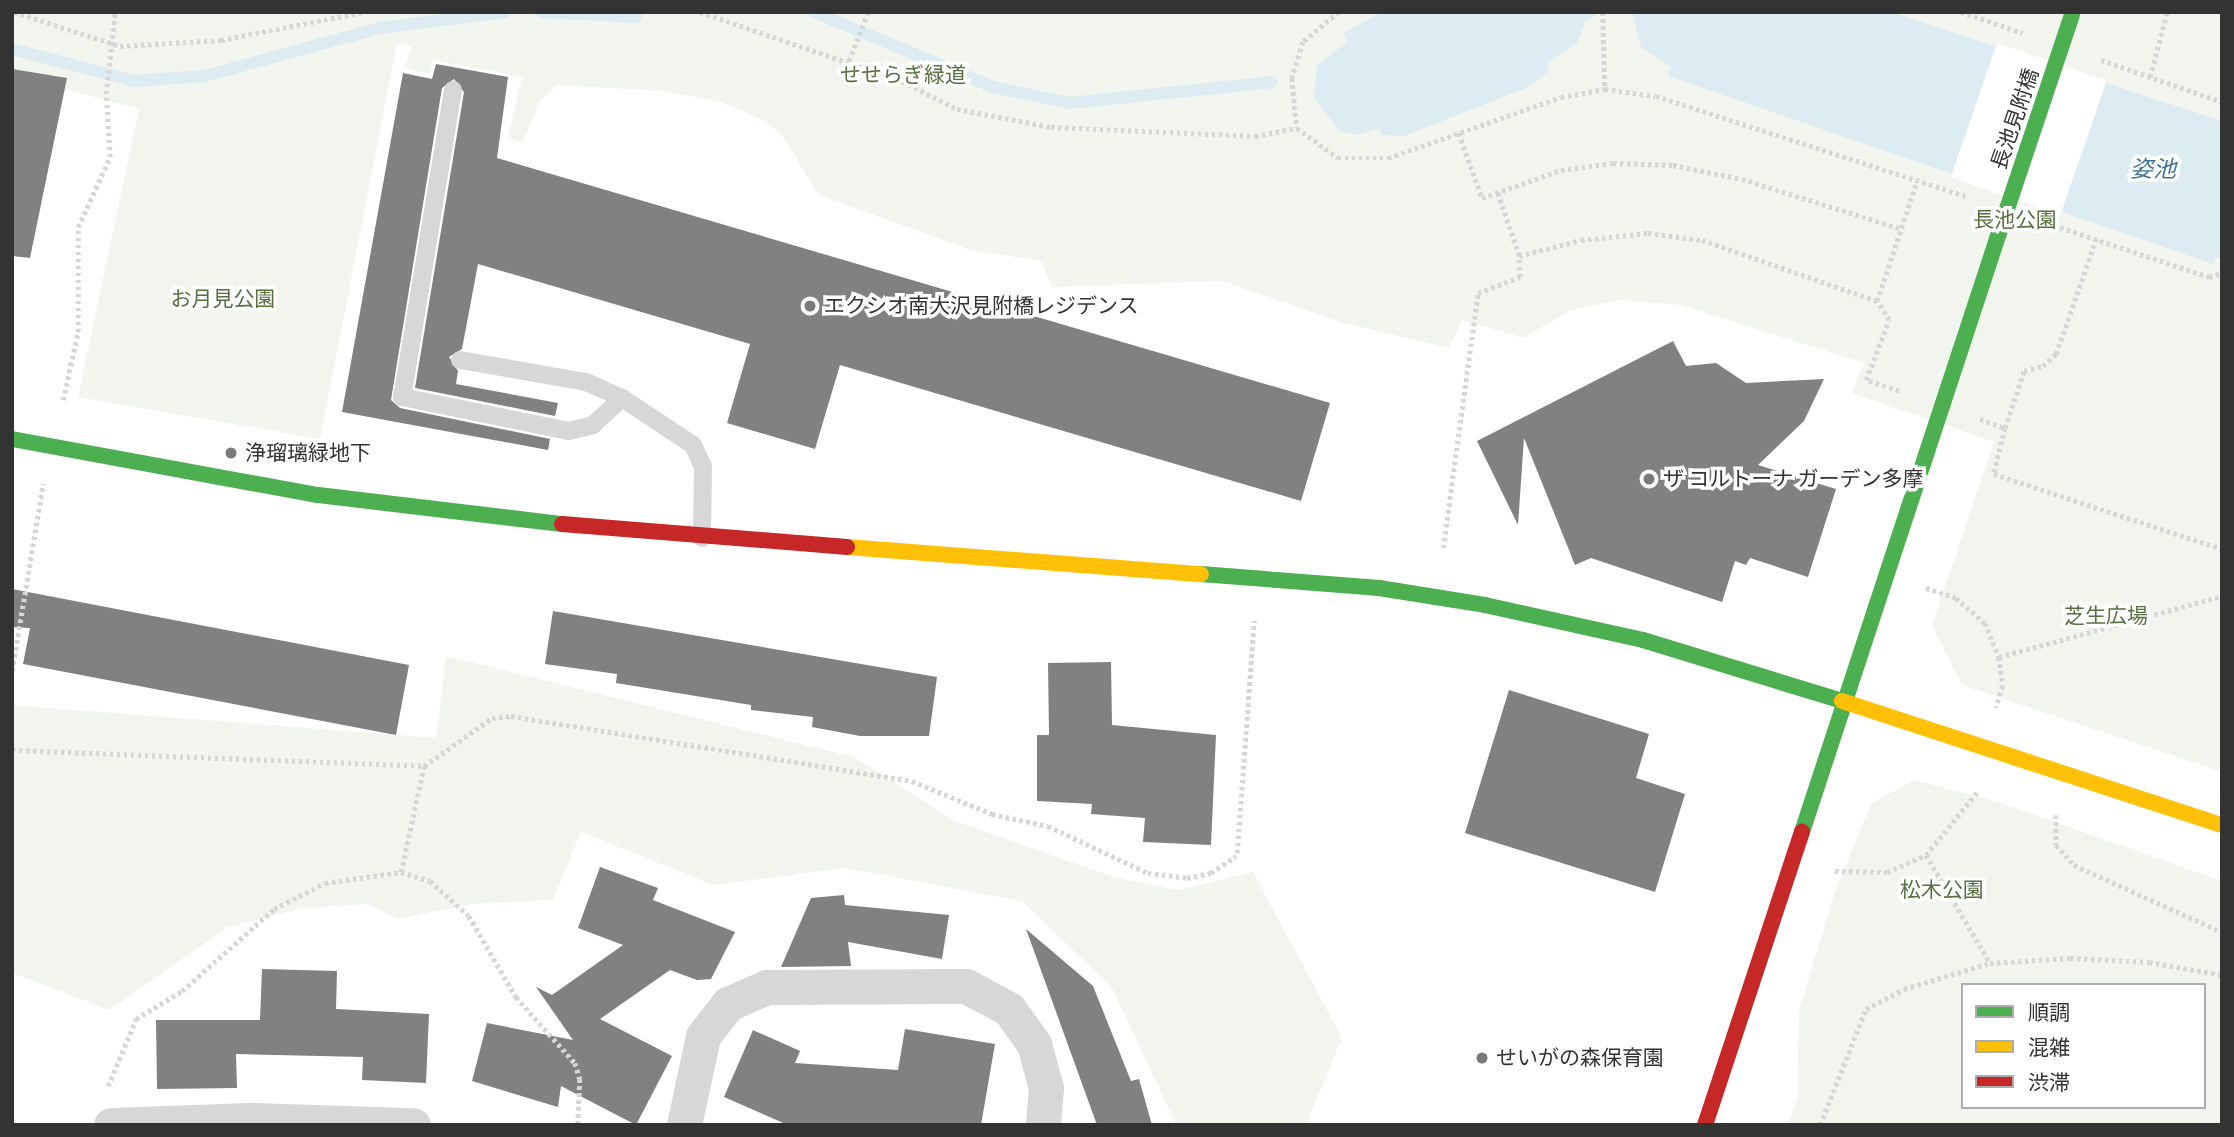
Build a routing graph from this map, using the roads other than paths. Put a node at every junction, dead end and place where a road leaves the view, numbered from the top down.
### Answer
1 (2072, 14) edge
2 (453, 90) dead end
3 (460, 360) dead end
4 (622, 398) junction
5 (12, 439) edge
6 (702, 538) junction
7 (1845, 703) junction
8 (2222, 825) edge
9 (250, 1122) edge
10 (111, 1125) edge
11 (413, 1125) edge
12 (684, 1125) edge
13 (1043, 1125) edge
14 (1705, 1125) edge

1 - 7 street, 長池見附橋, bridge
2 - 4 lane
3 - 4 lane
4 - 6 lane
5 - 6 street
6 - 7 street
7 - 8 street
7 - 14 street, 長池見附橋
9 - 10 street
9 - 11 street
12 - 13 street

